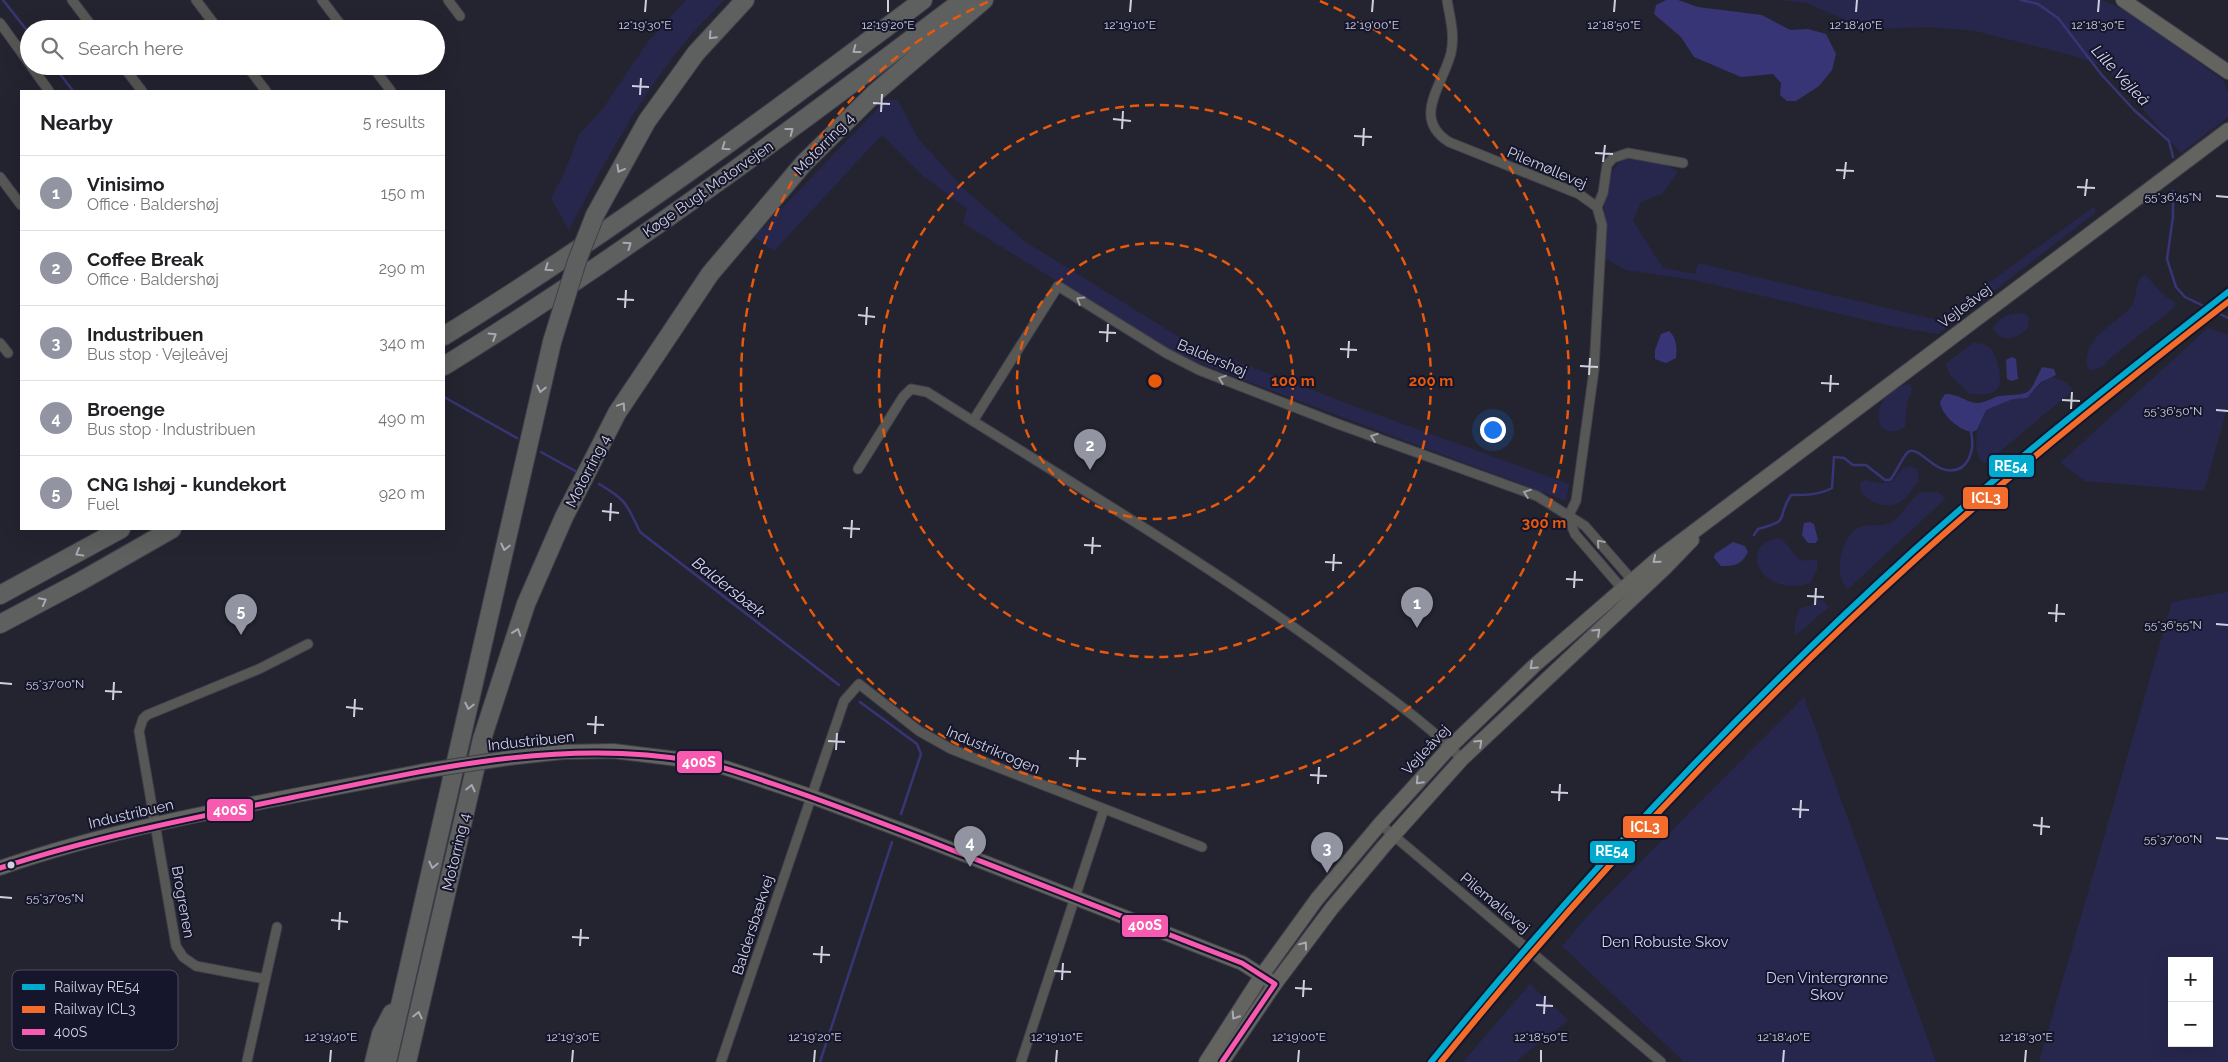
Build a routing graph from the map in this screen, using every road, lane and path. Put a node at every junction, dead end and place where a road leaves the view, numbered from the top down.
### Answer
1 (72, 0) edge
2 (196, 0) edge
3 (322, 0) edge
4 (448, 0) edge
5 (745, 0) edge
6 (923, 0) edge
7 (963, 0) edge
8 (984, 0) edge
9 (1446, 0) edge
10 (2123, 0) edge
11 (460, 16) dead end
12 (87, 20) edge
13 (211, 20) edge
14 (337, 20) edge
15 (0, 23) edge
16 (20, 51) edge
17 (2228, 72) edge
18 (38, 75) edge
19 (130, 75) edge
20 (254, 75) edge
21 (379, 75) edge
22 (49, 90) edge
23 (141, 90) edge
24 (265, 90) edge
25 (390, 90) edge
26 (2228, 130) edge
27 (1683, 163) dead end
28 (0, 177) edge
29 (20, 204) edge
30 (1597, 207) junction
31 (445, 335) edge
32 (0, 343) edge
33 (8, 353) dead end
34 (445, 365) edge
35 (974, 421) junction
36 (858, 468) dead end
37 (1722, 509) junction
38 (1568, 517) junction
39 (119, 530) edge
40 (170, 530) edge
41 (1632, 580) junction
42 (1620, 590) junction
43 (0, 595) edge
44 (1634, 598) junction
45 (0, 624) edge
46 (308, 644) dead end
47 (1450, 747) junction
48 (1462, 759) junction
49 (810, 796) junction
50 (1104, 809) junction
51 (156, 824) junction
52 (1380, 824) junction
53 (1394, 834) junction
54 (1202, 847) dead end
55 (0, 868) edge
56 (1318, 899) junction
57 (1076, 900) junction
58 (277, 927) dead end
59 (1242, 963) junction
60 (1262, 975) junction
61 (265, 979) junction
62 (1275, 984) junction
63 (403, 993) junction
64 (247, 1061) dead end
65 (374, 1062) edge
66 (387, 1062) edge
67 (407, 1062) edge
68 (721, 1062) edge
69 (1021, 1062) edge
70 (1206, 1062) edge
71 (1222, 1062) edge
72 (1661, 1062) edge

1 - 12 street
2 - 13 street
3 - 14 street
4 - 11 street
5 -> 63 highway, Motorring 4, bridge
6 -> 31 highway, Køge Bugt Motorvejen
34 -> 7 highway, Køge Bugt Motorvejen
67 -> 8 highway, Motorring 4
9 - 30 street, Pilemøllevej
10 - 17 street
15 - 16 street
18 - 22 street
19 - 23 street
20 - 24 street
21 - 25 street
26 - 37 street, Vejleåvej
27 - 30 street
28 - 29 street
30 - 38 street, Pilemøllevej
32 - 33 street
35 - 36 street
38 -> 35 street, Baldershøj
35 - 47 street
37 -> 41 street, Vejleåvej
37 - 44 street, Vejleåvej
41 -> 38 street, Baldershøj
38 - 42 street, Baldershøj
39 -> 43 highway
45 -> 40 highway
41 - 42 street, Vejleåvej
41 - 44 street
42 - 44 street, Baldershøj
42 -> 47 street, Vejleåvej
48 -> 44 street, Vejleåvej
46 - 51 street, Brogrenen
47 - 48 street
47 -> 52 street, Vejleåvej
48 - 53 street, Vejleåvej
49 - 50 street, Industrikrogen
49 - 51 street, Industribuen, bridge
49 - 57 street, Industribuen
49 - 68 street, Baldersbækvej
50 - 54 street, Industrikrogen
50 - 57 street
51 - 55 street, Industribuen
51 - 61 street, Brogrenen
52 - 53 street, Pilemøllevej
52 - 56 street, Vejleåvej
62 -> 53 street, Vejleåvej
53 - 72 street, Pilemøllevej
56 - 59 street
56 - 60 street, Vejleåvej
57 - 59 street, Industribuen
57 - 69 street
58 - 61 street
59 - 60 street, Industribuen
60 - 62 street, Industribuen
60 -> 70 street, Vejleåvej
61 - 64 street
62 - 71 street, Vejleåvej
63 - 65 highway
63 - 66 highway, Motorring 4

